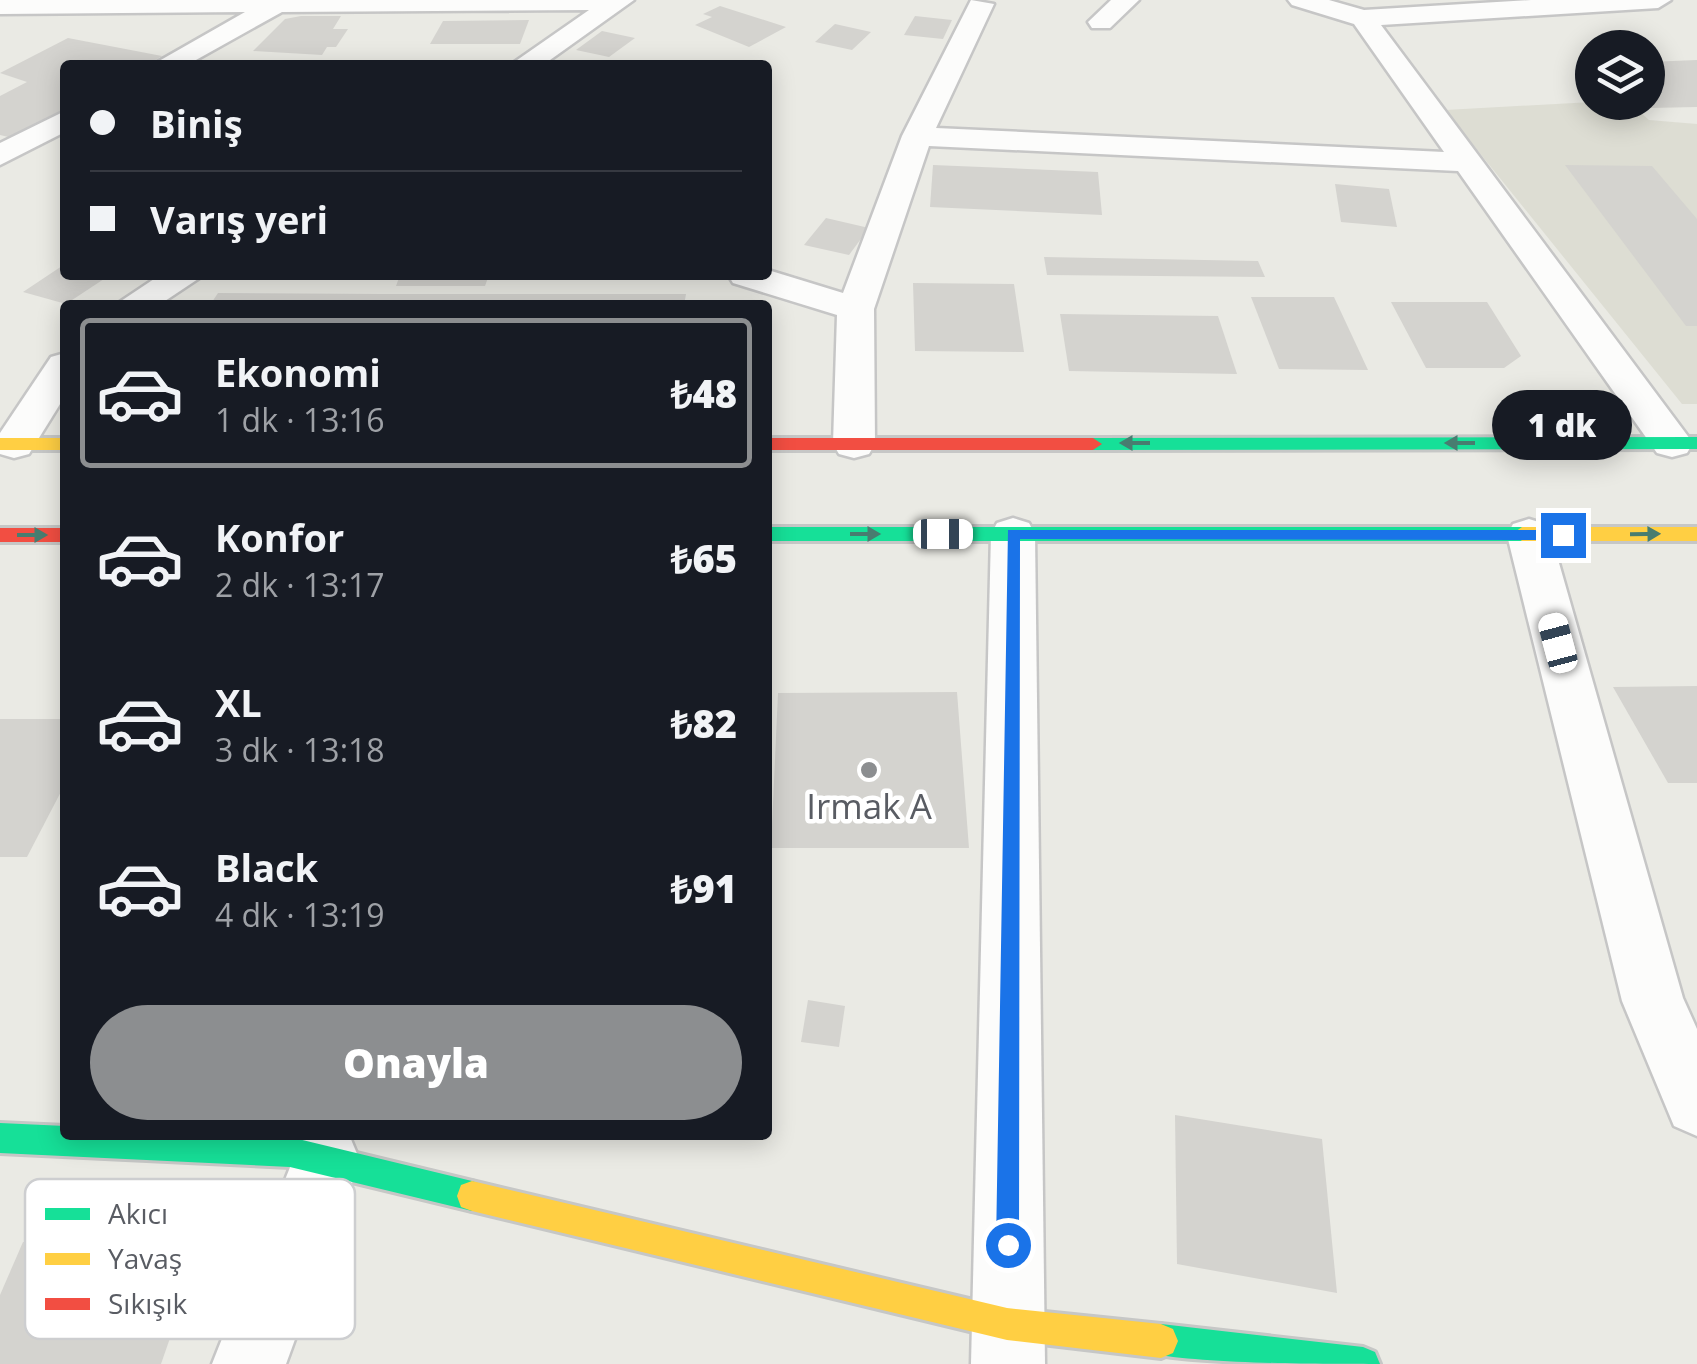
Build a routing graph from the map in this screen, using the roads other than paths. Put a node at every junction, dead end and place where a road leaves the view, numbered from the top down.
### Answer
1 (1126, 0) edge
2 (1301, 0) edge
3 (1658, 0) edge
4 (619, 1) edge
5 (281, 2) edge
6 (982, 4) dead end
7 (6, 5) edge
8 (1364, 18) junction
9 (1101, 22) dead end
10 (175, 60) edge
11 (531, 60) edge
12 (60, 123) edge
13 (917, 136) junction
14 (0, 156) edge
15 (1464, 162) junction
16 (177, 280) edge
17 (763, 280) edge
18 (142, 300) edge
19 (856, 308) junction
20 (60, 372) edge
21 (1684, 443) edge
22 (7, 444) edge
23 (60, 444) edge
24 (772, 444) edge
25 (854, 444) junction
26 (772, 534) edge
27 (1013, 534) junction
28 (1697, 534) edge
29 (0, 535) edge
30 (60, 535) edge
31 (1529, 536) junction
32 (1675, 1002) edge
33 (1697, 1103) edge
34 (0, 1138) edge
35 (304, 1149) edge
36 (296, 1179) edge
37 (255, 1339) edge
38 (1008, 1344) edge
39 (249, 1364) edge
40 (1363, 1364) edge

1 - 9 street
2 - 8 street
3 - 8 street
4 - 5 street
4 - 11 street
5 - 7 street
5 - 10 street
6 - 13 street
8 - 15 street
12 - 14 street
13 - 15 street
13 - 19 street
15 - 21 street
16 - 18 street
17 - 19 street
19 - 25 street
20 - 22 street
21 -> 25 main road
22 - 23 main road
24 - 25 main road
26 -> 27 main road
27 - 31 main road
27 - 38 street
31 -> 28 main road
29 -> 30 main road
31 - 32 street
32 - 33 street
34 - 35 main road
35 - 36 street
35 - 38 main road
37 - 39 street
38 - 40 main road

